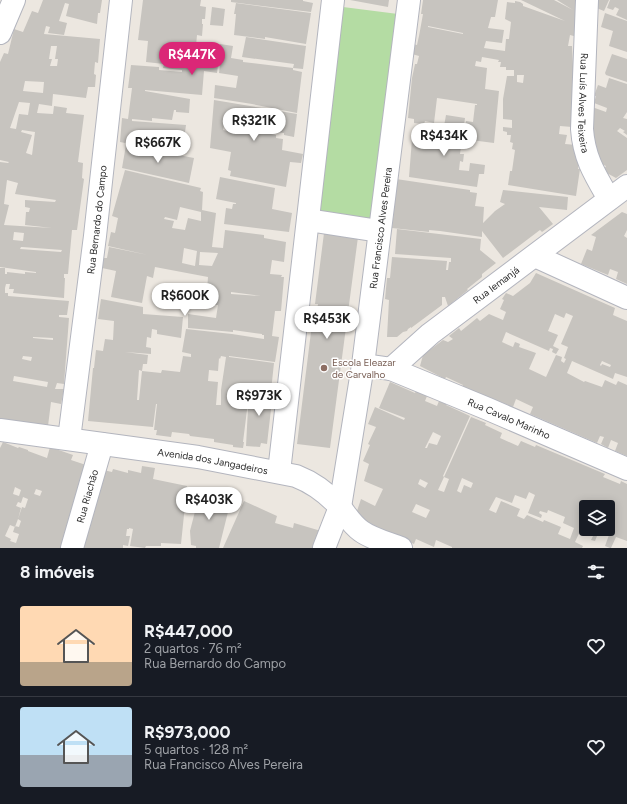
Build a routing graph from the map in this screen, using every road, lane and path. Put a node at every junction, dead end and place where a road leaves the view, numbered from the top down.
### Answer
1 (14, 0) edge
2 (121, 0) edge
3 (333, 0) edge
4 (410, 0) edge
5 (587, 0) edge
6 (0, 33) edge
7 (627, 186) edge
8 (609, 199) junction
9 (308, 220) junction
10 (379, 231) junction
11 (535, 256) junction
12 (627, 298) edge
13 (363, 365) junction
14 (391, 369) junction
15 (0, 430) edge
16 (69, 439) junction
17 (102, 444) junction
18 (627, 469) edge
19 (279, 472) junction
20 (340, 507) junction
21 (360, 540) edge
22 (72, 548) edge
23 (324, 548) edge
24 (401, 548) edge

1 - 6 street
2 - 16 street, Rua Bernardo do Campo
3 - 9 street
4 - 10 street, Rua Francisco Alves Pereira
5 - 8 street, Rua Luís Alves Teixeira
7 - 8 street, Rua Iemanjá
8 - 11 street, Rua Iemanjá
9 - 10 street
9 - 19 street
10 - 13 street, Rua Francisco Alves Pereira
11 - 12 street
11 - 14 street, Rua Iemanjá
13 - 14 street
13 - 20 street, Rua Francisco Alves Pereira
14 - 18 street, Rua Cavalo Marinho
15 - 16 street, Avenida dos Jangadeiros
16 - 17 street, Avenida dos Jangadeiros
17 - 19 street, Avenida dos Jangadeiros
17 - 22 street, Rua Riachão
19 - 20 street, Avenida dos Jangadeiros
20 - 21 street, Avenida dos Jangadeiros
20 - 23 street, Rua Francisco Alves Pereira
21 - 24 street, Avenida dos Jangadeiros

